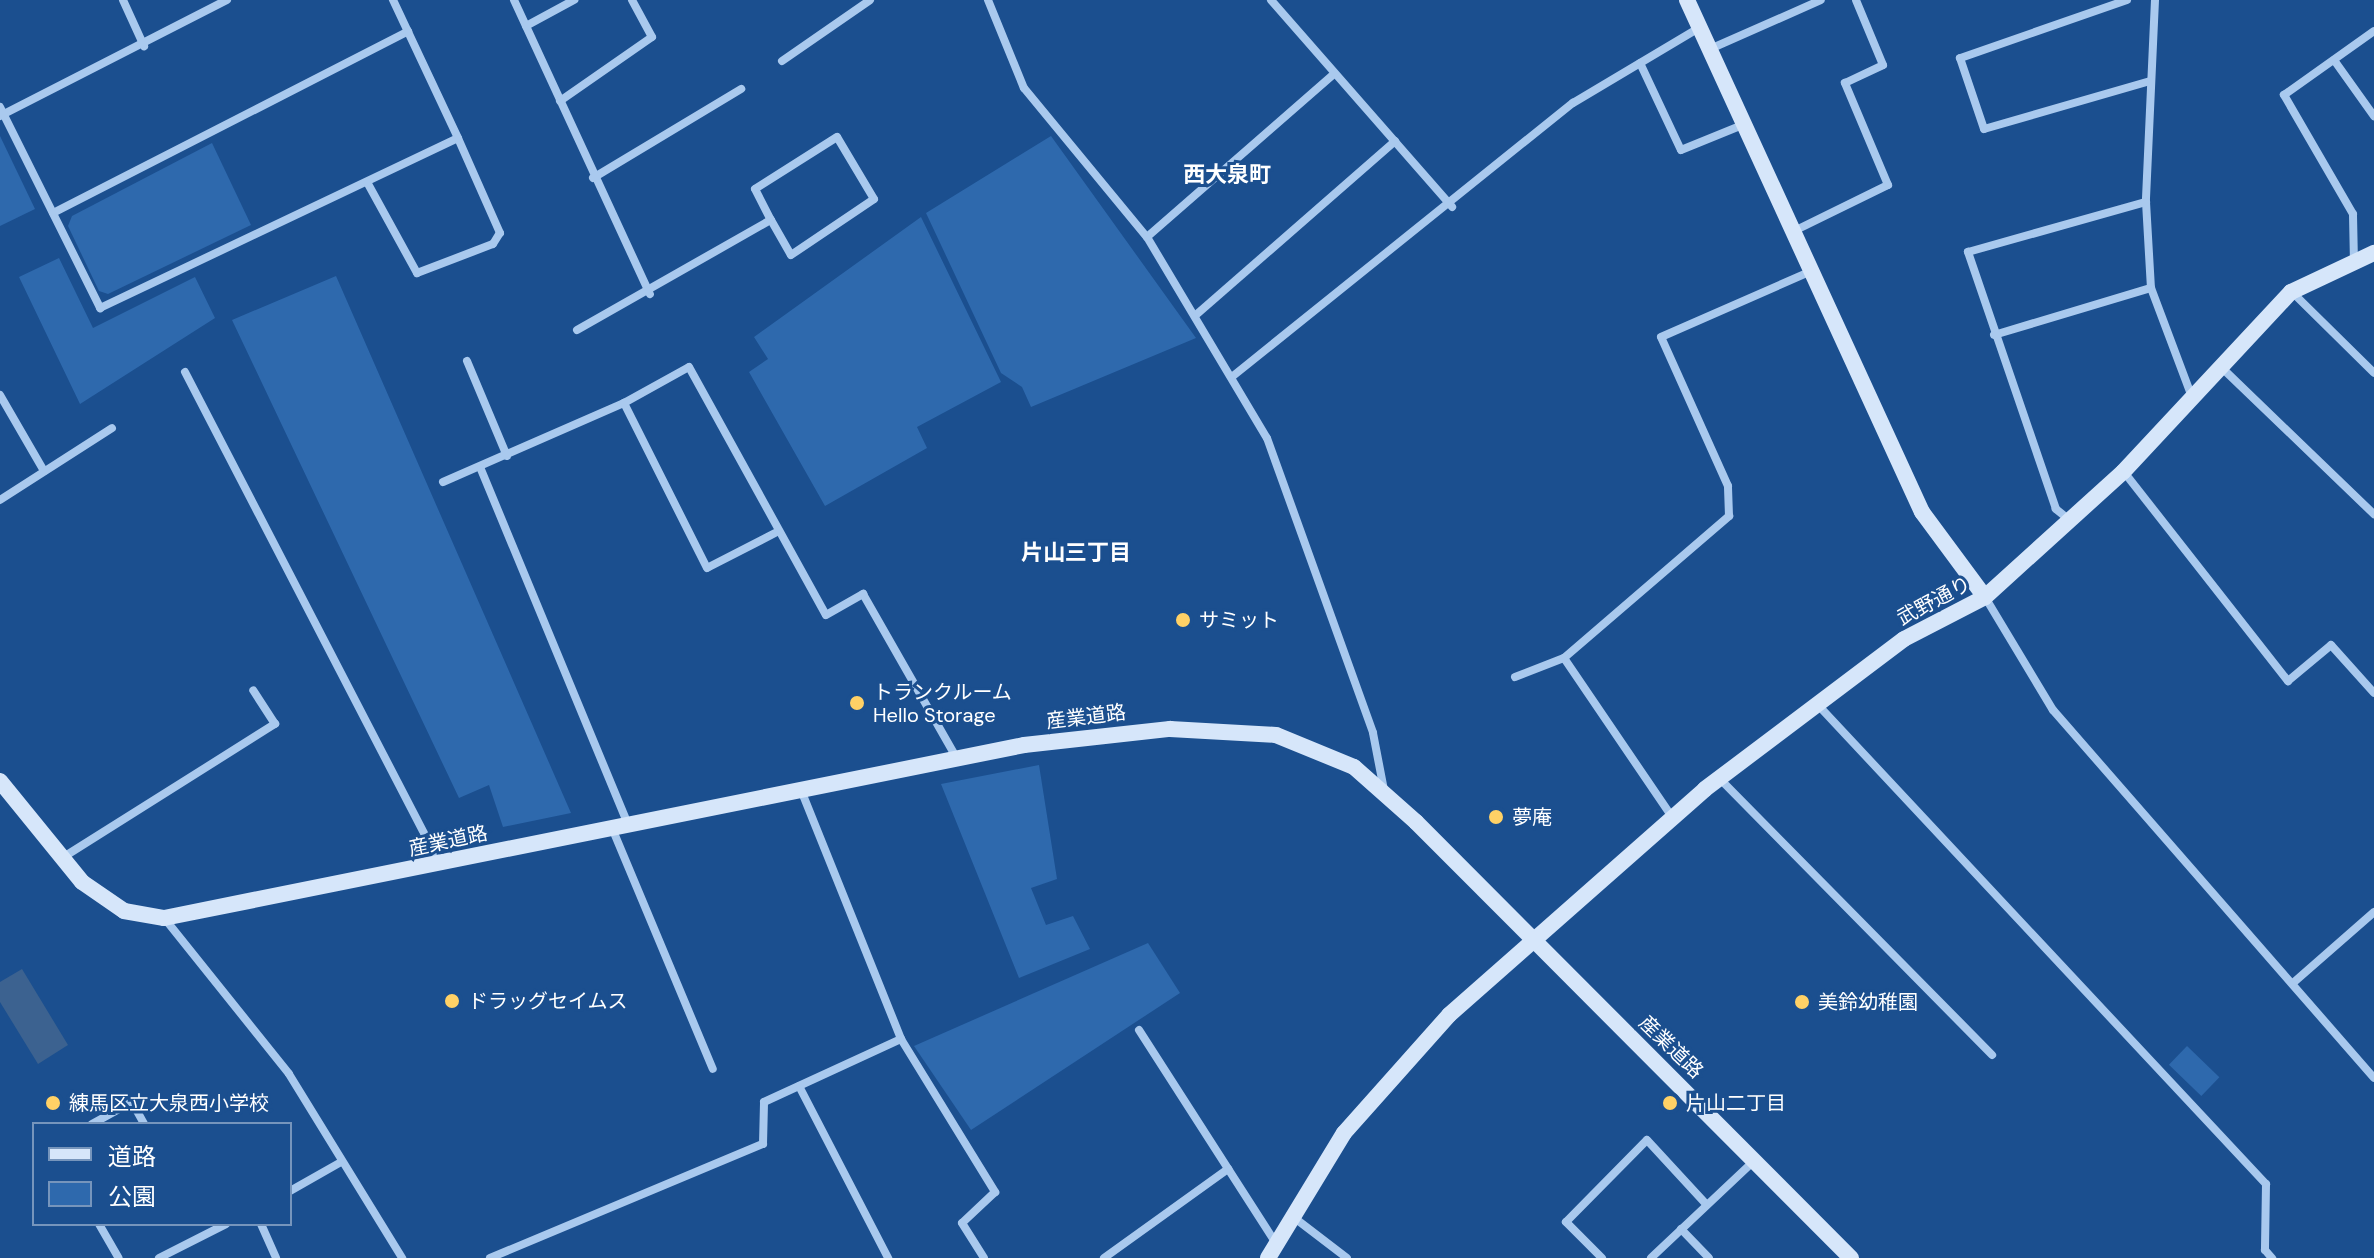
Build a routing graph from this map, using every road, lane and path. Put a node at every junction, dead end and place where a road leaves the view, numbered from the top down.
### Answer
1 (123, 0) edge
2 (227, 0) edge
3 (393, 0) edge
4 (514, 0) edge
5 (574, 0) edge
6 (632, 0) edge
7 (870, 0) edge
8 (988, 0) edge
9 (1271, 0) edge
10 (1687, 0) edge
11 (1821, 0) edge
12 (1856, 0) edge
13 (2127, 0) edge
14 (2155, 0) edge
15 (526, 26) junction
16 (1700, 28) junction
17 (408, 31) junction
18 (2374, 31) edge
19 (144, 46) junction
20 (1709, 49) junction
21 (2334, 60) junction
22 (782, 61) dead end
23 (1640, 63) junction
24 (1334, 74) junction
25 (2150, 81) junction
26 (741, 89) dead end
27 (560, 101) junction
28 (1, 112) edge
29 (2374, 116) edge
30 (1745, 123) junction
31 (458, 138) junction
32 (1395, 141) junction
33 (593, 178) junction
34 (367, 182) junction
35 (2146, 202) junction
36 (1452, 207) junction
37 (53, 213) junction
38 (771, 220) junction
39 (1792, 232) junction
40 (1147, 237) junction
41 (2374, 253) edge
42 (2354, 264) junction
43 (1812, 271) junction
44 (2151, 288) junction
45 (2291, 292) junction
46 (650, 294) junction
47 (1197, 314) junction
48 (577, 330) dead end
49 (1994, 335) junction
50 (467, 361) dead end
51 (2219, 365) junction
52 (185, 372) dead end
53 (2374, 373) edge
54 (1233, 376) junction
55 (0, 395) edge
56 (2192, 397) junction
57 (624, 403) junction
58 (112, 428) dead end
59 (507, 456) junction
60 (480, 467) junction
61 (44, 471) junction
62 (2123, 472) junction
63 (443, 482) dead end
64 (0, 500) edge
65 (2374, 514) edge
66 (2072, 522) junction
67 (775, 533) junction
68 (1985, 597) junction
69 (1564, 658) junction
70 (1515, 677) dead end
71 (253, 690) dead end
72 (2374, 693) edge
73 (1818, 705) junction
74 (956, 757) junction
75 (1719, 778) junction
76 (0, 781) edge
77 (800, 788) junction
78 (1385, 794) junction
79 (1672, 817) junction
80 (620, 826) junction
81 (61, 858) junction
82 (439, 863) junction
83 (2374, 912) edge
84 (164, 918) junction
85 (1536, 943) junction
86 (2293, 983) junction
87 (1139, 1030) dead end
88 (901, 1039) junction
89 (1992, 1055) dead end
90 (713, 1069) dead end
91 (2374, 1078) edge
92 (799, 1086) junction
93 (96, 1122) edge
94 (143, 1122) edge
95 (1757, 1158) junction
96 (341, 1162) junction
97 (1228, 1169) junction
98 (292, 1190) edge
99 (1706, 1204) junction
100 (1291, 1215) junction
101 (100, 1226) edge
102 (203, 1226) edge
103 (222, 1226) edge
104 (262, 1226) edge
105 (1681, 1229) junction
106 (207, 1233) junction
107 (1272, 1251) edge
108 (119, 1258) edge
109 (159, 1258) edge
110 (276, 1258) edge
111 (402, 1258) edge
112 (490, 1258) edge
113 (888, 1258) edge
114 (984, 1258) edge
115 (1104, 1258) edge
116 (1347, 1258) edge
117 (1602, 1258) edge
118 (1651, 1258) edge
119 (1709, 1258) edge
120 (1851, 1258) edge
121 (2272, 1258) edge

1 - 19 street
2 - 19 street
3 - 17 street
4 - 15 street
5 - 15 street
6 - 27 street
7 - 22 street
8 - 40 street
9 - 24 street
10 - 16 street
11 - 20 street
12 - 39 street
13 - 25 street
14 - 25 street
15 - 27 street
16 - 20 street
16 - 23 street
17 - 31 street
17 - 37 street
18 - 21 street
19 - 28 street
20 - 30 street
21 - 29 street
21 - 42 street
23 - 30 street
23 - 36 street
24 - 32 street
24 - 40 street
25 - 35 street
26 - 33 street
27 - 33 street
28 - 37 street
30 - 39 street
31 - 34 street
31 - 34 street
32 - 36 street
32 - 47 street
33 - 46 street
34 - 37 street
35 - 44 street
35 - 49 street
36 - 54 street
38 - 38 street
38 - 46 street
39 - 43 street
40 - 47 street
41 - 42 street, 武野通り
42 - 45 street, 武野通り
43 - 68 street
43 - 69 street
44 - 49 street
44 - 56 street
45 - 51 street, 武野通り
45 - 53 street
46 - 48 street
47 - 54 street
49 - 66 street
50 - 59 street
51 - 56 street, 武野通り
51 - 65 street
52 - 82 street
54 - 78 street
55 - 61 street
56 - 62 street, 武野通り
57 - 59 street
57 - 67 street
57 - 67 street
58 - 61 street
59 - 60 street
60 - 63 street
60 - 80 street
61 - 64 street
62 - 66 street, 武野通り
62 - 72 street
66 - 68 street, 武野通り
67 - 74 street
68 - 73 street, 武野通り
68 - 86 street
69 - 70 street
69 - 79 street
71 - 81 street
73 - 75 street, 武野通り
73 - 121 street
74 - 77 street, 産業道路
74 - 78 street, 産業道路
75 - 79 street, 武野通り
75 - 89 street
76 - 81 street, 産業道路
77 - 80 street, 産業道路
77 - 88 street
78 - 85 street, 産業道路
79 - 85 street, 武野通り
80 - 82 street, 産業道路
80 - 90 street
81 - 84 street, 産業道路
82 - 84 street, 産業道路
83 - 86 street
84 - 96 street
85 - 95 street, 産業道路
85 - 100 street, 武野通り
86 - 91 street
87 - 97 street
88 - 92 street
88 - 114 street
92 - 112 street
92 - 113 street
93 - 94 street
95 - 99 street
95 - 120 street, 産業道路
96 - 98 street
96 - 111 street
97 - 107 street
97 - 115 street
99 - 105 street
99 - 117 street
100 - 107 street, 武野通り
100 - 116 street
101 - 108 street
102 - 106 street
103 - 106 street
104 - 110 street
105 - 118 street
105 - 119 street
106 - 109 street

